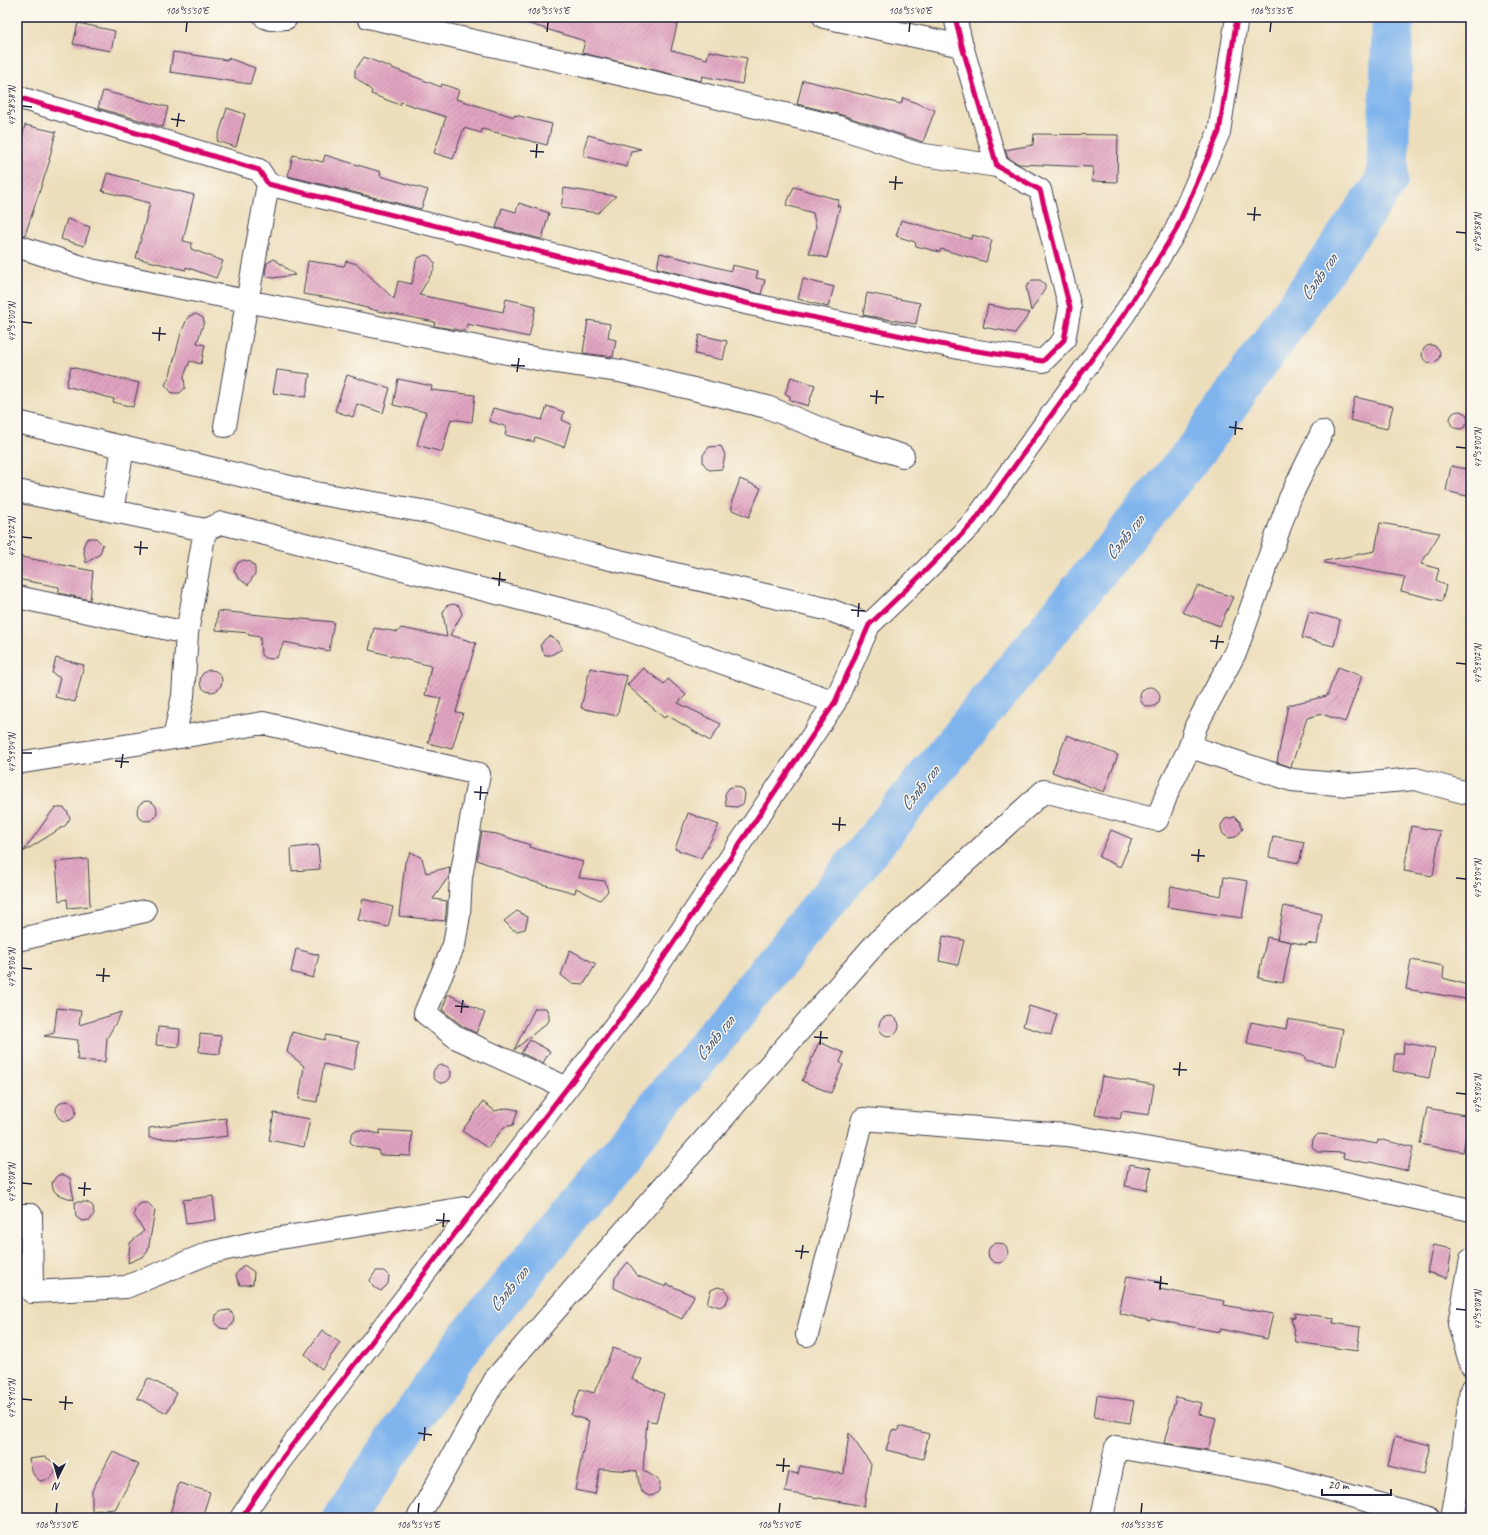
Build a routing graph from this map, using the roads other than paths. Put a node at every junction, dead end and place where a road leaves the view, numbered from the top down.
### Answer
1 (265, 17) edge
2 (286, 17) edge
3 (368, 17) edge
4 (824, 17) edge
5 (955, 17) edge
6 (1237, 17) edge
7 (962, 46) junction
8 (17, 96) edge
9 (997, 166) junction
10 (268, 184) junction
11 (17, 246) edge
12 (248, 300) junction
13 (17, 422) edge
14 (224, 426) dead end
15 (1322, 432) dead end
16 (123, 448) junction
17 (903, 456) dead end
18 (17, 491) edge
19 (112, 511) junction
20 (205, 530) junction
21 (17, 597) edge
22 (869, 625) junction
23 (187, 633) junction
24 (835, 702) junction
25 (174, 738) junction
26 (1189, 749) junction
27 (17, 763) edge
28 (1471, 794) edge
29 (145, 911) dead end
30 (17, 940) edge
31 (568, 1088) junction
32 (477, 1206) junction
33 (1471, 1210) edge
34 (17, 1215) edge
35 (1471, 1259) edge
36 (807, 1335) dead end
37 (1471, 1364) edge
38 (1471, 1390) edge
39 (241, 1518) edge
40 (418, 1518) edge
41 (1102, 1518) edge
42 (1429, 1518) edge
43 (1452, 1518) edge

1 - 2 street
3 - 9 street
4 - 7 street
5 - 7 street
6 - 22 street
7 - 9 street
8 - 10 street
9 - 10 street
10 - 12 street
11 - 12 street
12 - 14 street
12 - 17 street
13 - 16 street
15 - 26 street
16 - 19 street
16 - 22 street
18 - 19 street
19 - 20 street
20 - 23 street
20 - 24 street
21 - 23 street
22 - 24 street
23 - 25 street
24 - 31 street
25 - 27 street
25 - 31 street
26 - 28 street
26 - 40 street
29 - 30 street
31 - 32 street
32 - 34 street
32 - 39 street
33 - 36 street
35 - 37 street
38 - 43 street
41 - 42 street

